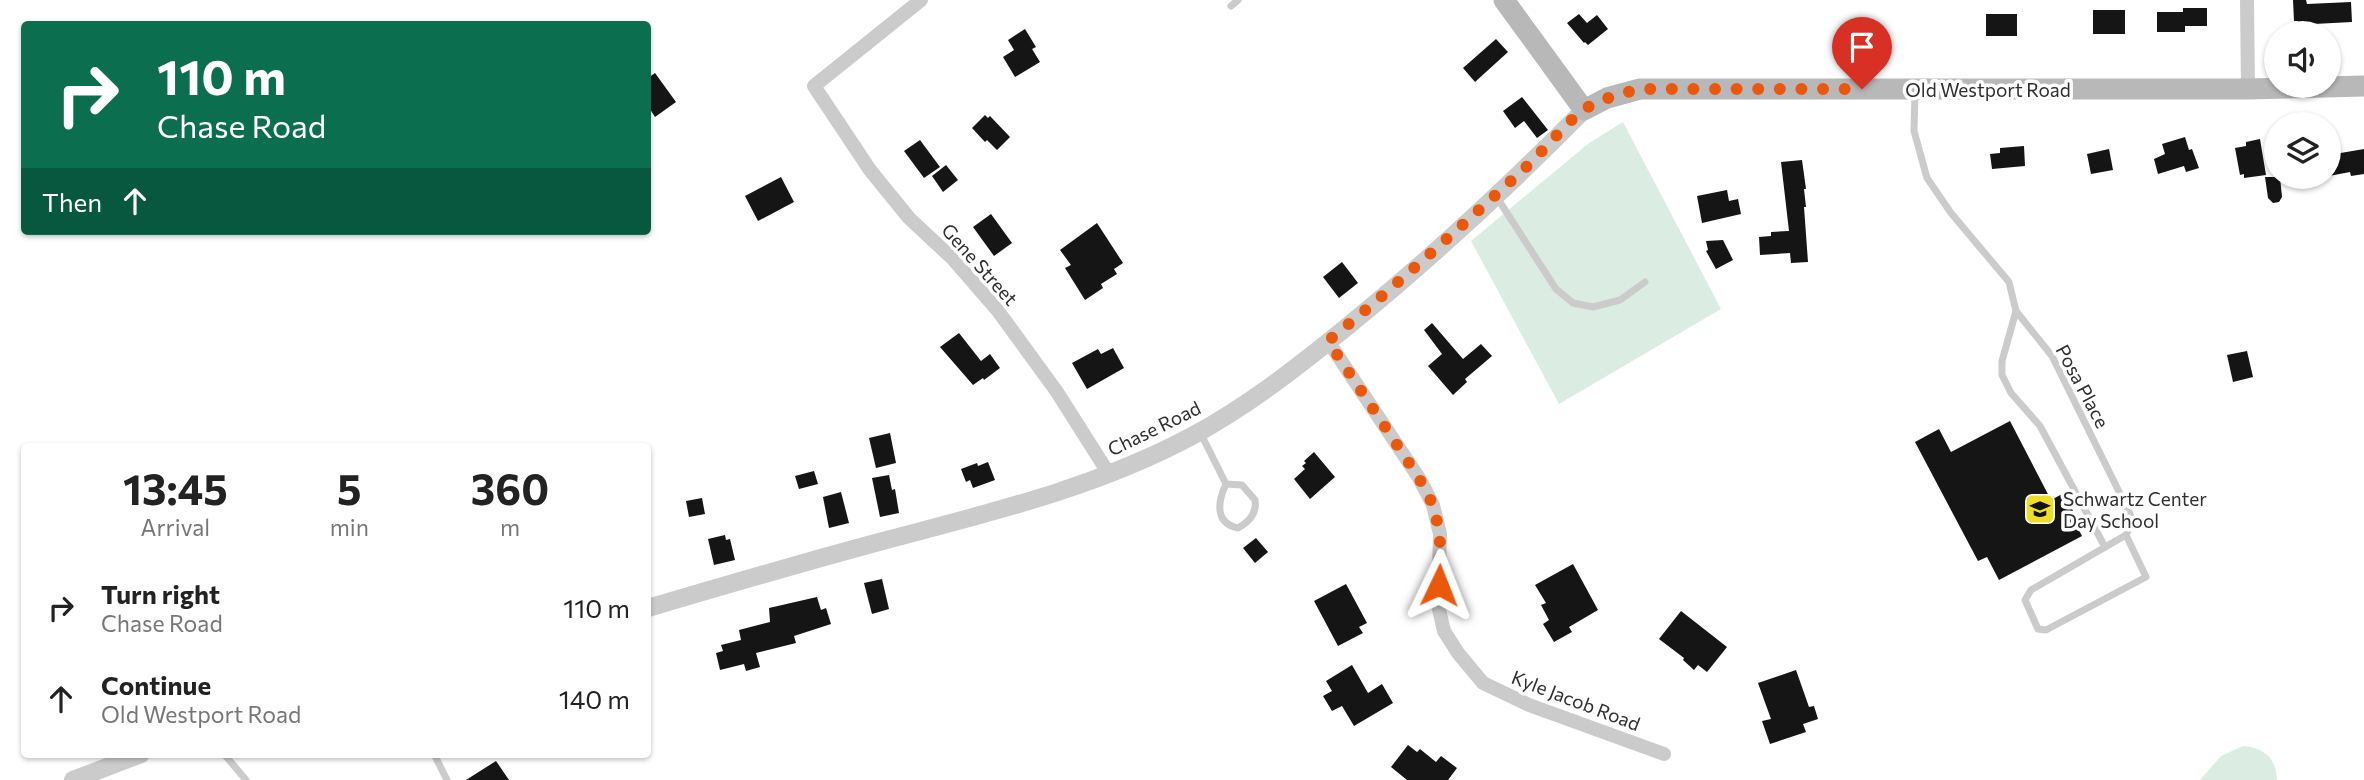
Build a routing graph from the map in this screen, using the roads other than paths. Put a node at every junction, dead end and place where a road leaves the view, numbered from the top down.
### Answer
1 (920, 0) edge
2 (1238, 0) edge
3 (1504, 0) edge
4 (2247, 0) edge
5 (1231, 6) dead end
6 (2364, 86) edge
7 (1915, 89) junction
8 (2248, 89) junction
9 (1584, 110) junction
10 (1496, 195) junction
11 (1645, 282) dead end
12 (2016, 311) junction
13 (1328, 341) junction
14 (1199, 432) junction
15 (1109, 474) junction
16 (1226, 484) junction
17 (2126, 535) junction
18 (2105, 547) junction
19 (651, 607) edge
20 (1664, 754) dead end
21 (131, 758) edge
22 (227, 758) edge
23 (436, 758) edge
24 (73, 780) edge
25 (246, 780) edge
26 (447, 780) edge

1 - 15 street, Gene Street
2 - 5 lane
3 - 9 main road
4 - 8 street
6 - 8 main road, Old Westport Road
7 - 8 main road, Old Westport Road
7 - 9 main road, Old Westport Road
7 - 12 lane, Posa Place
9 - 10 street, Chase Road
10 - 11 lane
10 - 13 street, Chase Road
12 - 17 lane, Posa Place
12 - 18 lane
13 - 14 street, Chase Road
13 - 20 street, Kyle Jacob Road
14 - 15 street, Chase Road
14 - 16 lane
15 - 19 street, Chase Road
16 - 16 lane
17 - 18 lane
17 - 18 lane
21 - 24 street
22 - 25 lane
23 - 26 lane

